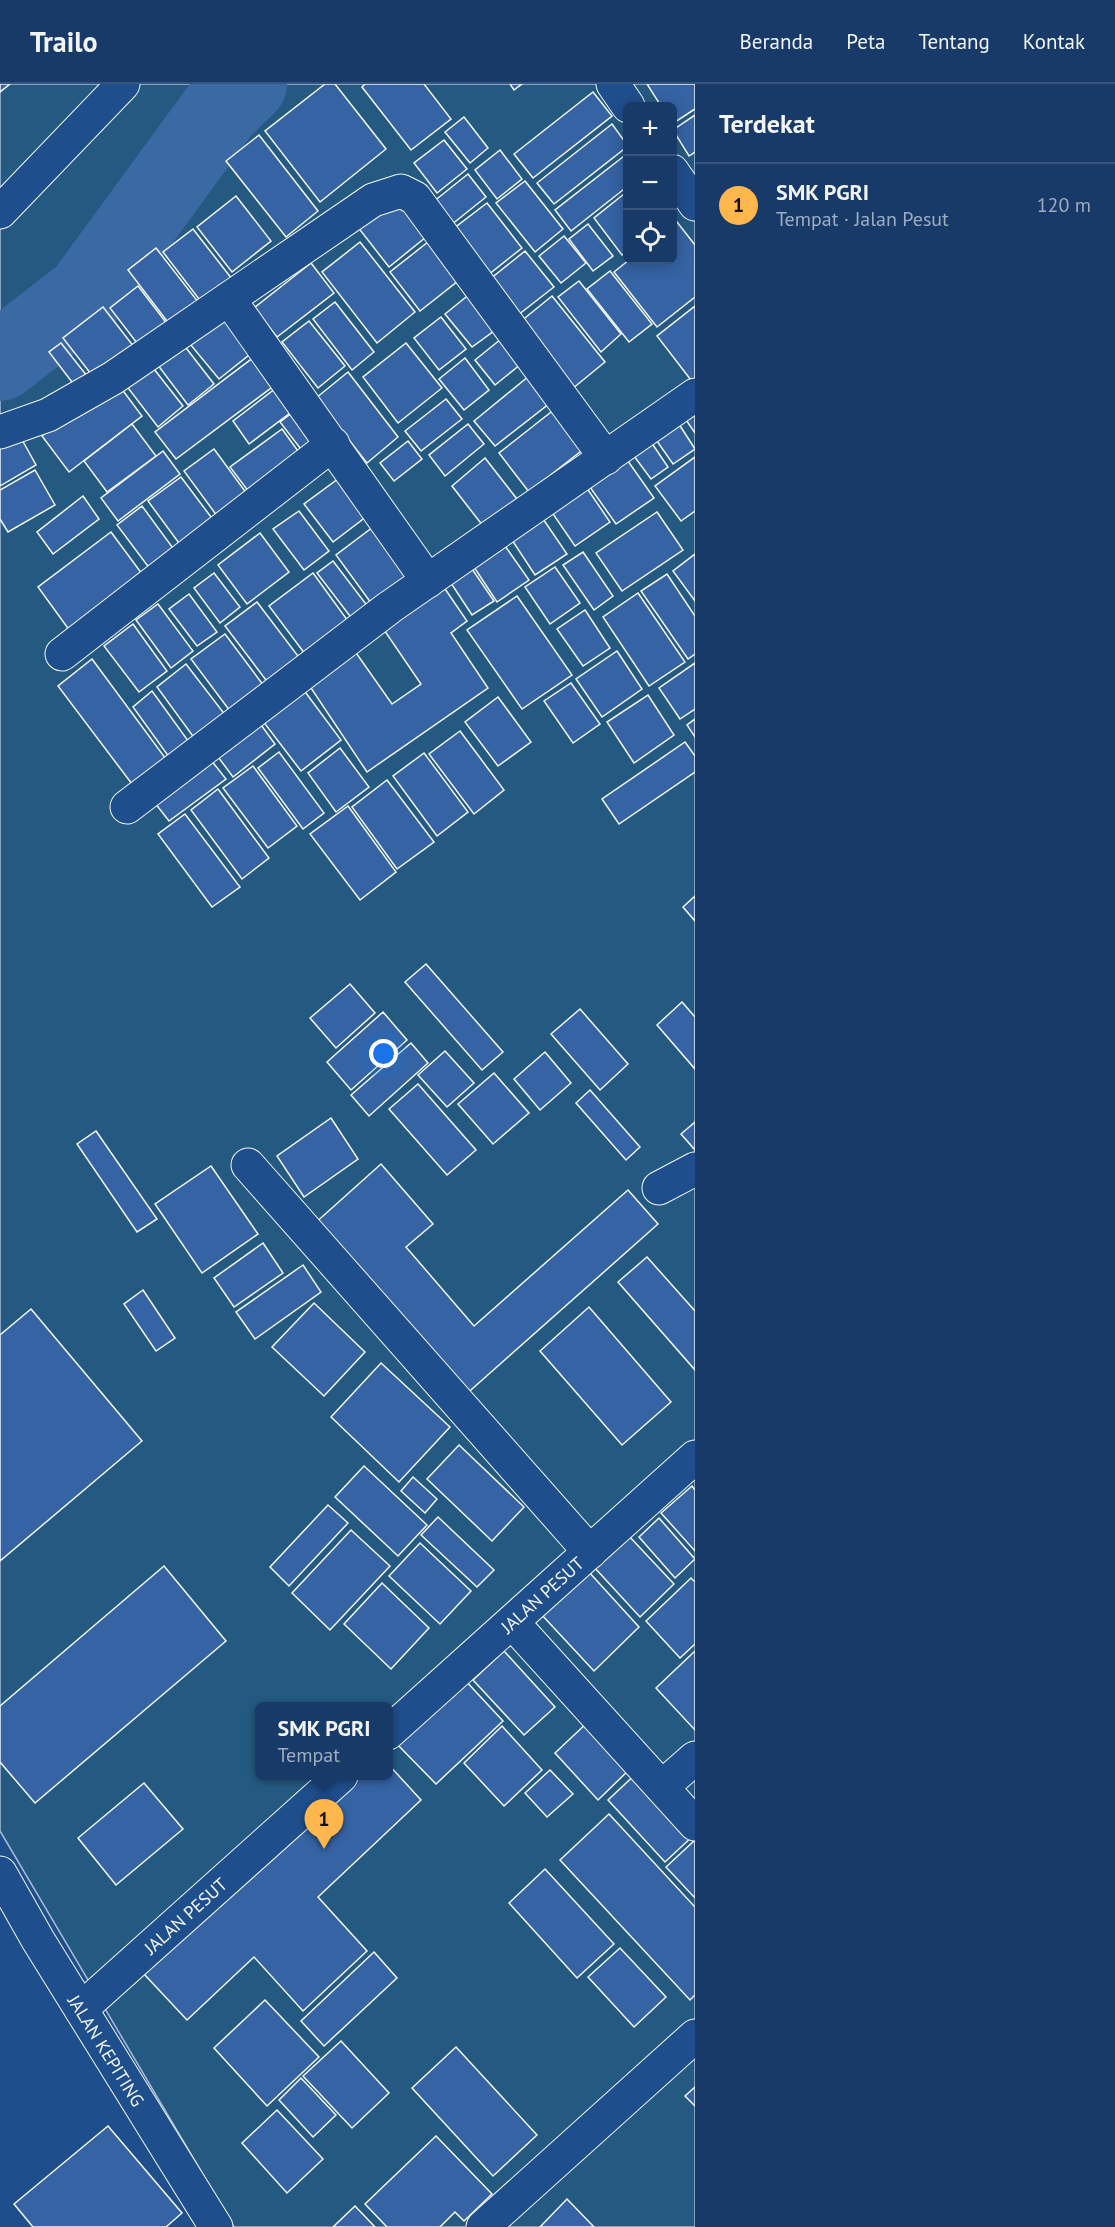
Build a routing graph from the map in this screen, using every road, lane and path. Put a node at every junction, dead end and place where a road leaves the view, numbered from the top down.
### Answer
1 (123, 84) edge
2 (613, 84) edge
3 (625, 102) edge
4 (677, 178) edge
5 (695, 204) edge
6 (0, 212) edge
7 (229, 299) junction
8 (695, 395) edge
9 (0, 432) edge
10 (333, 444) junction
11 (606, 458) junction
12 (428, 581) junction
13 (62, 654) dead end
14 (127, 807) dead end
15 (248, 1165) dead end
16 (695, 1169) edge
17 (659, 1188) dead end
18 (695, 1457) edge
19 (590, 1552) junction
20 (512, 1622) junction
21 (393, 1729) edge
22 (695, 1758) edge
23 (337, 1780) edge
24 (662, 1788) junction
25 (695, 1824) edge
26 (0, 1873) edge
27 (81, 2009) junction
28 (695, 2036) edge
29 (216, 2227) edge
30 (483, 2227) edge

1 - 6 street
2 - 3 street
4 - 5 street
7 - 9 street
7 - 10 street
7 - 11 street
8 - 11 street
10 - 12 street
10 - 13 street
11 - 12 street
12 - 14 street
15 - 19 street
16 - 17 street
18 - 19 street, JALAN PESUT
19 - 20 street, JALAN PESUT
20 - 21 street, JALAN PESUT
20 - 24 street
22 - 24 street
23 - 27 street, JALAN PESUT
24 - 25 street
26 - 27 street, JALAN KEPITING
27 - 29 street, JALAN KEPITING
28 - 30 street

